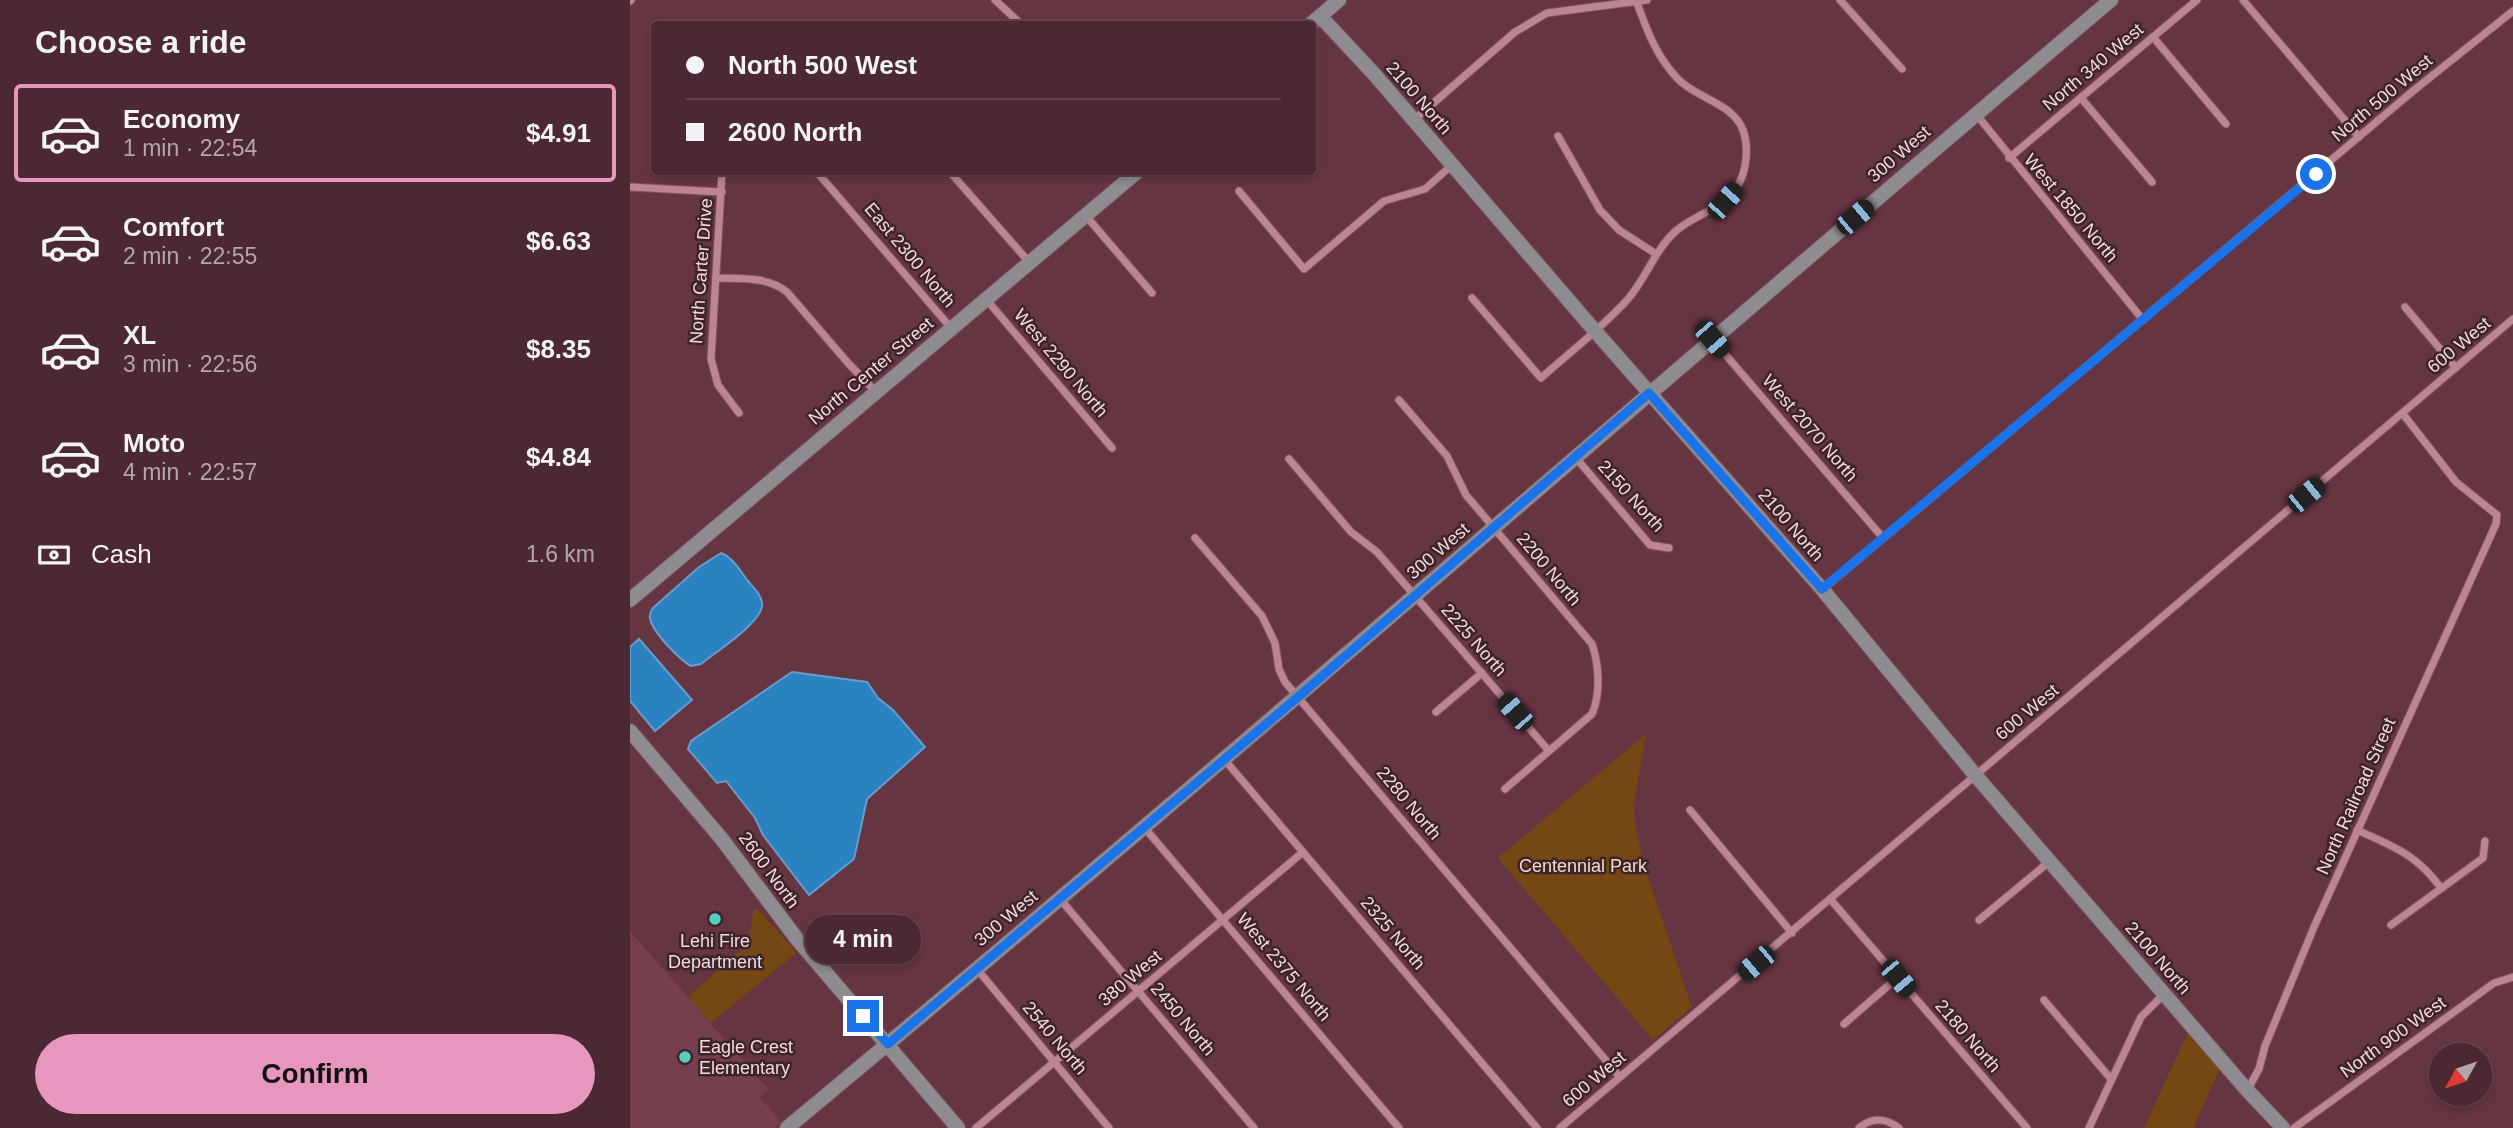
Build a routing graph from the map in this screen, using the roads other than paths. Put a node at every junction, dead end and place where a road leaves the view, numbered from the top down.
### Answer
1 (995, 0) edge
2 (1339, 0) edge
3 (1647, 0) edge
4 (1840, 0) edge
5 (2111, 0) edge
6 (2197, 0) edge
7 (2243, 0) edge
8 (1637, 3) junction
9 (2513, 11) edge
10 (1315, 20) edge
11 (1018, 21) edge
12 (1316, 21) edge
13 (2153, 37) junction
14 (1902, 69) dead end
15 (2081, 98) junction
16 (1975, 114) junction
17 (1413, 120) junction
18 (2226, 124) dead end
19 (1558, 136) dead end
20 (2359, 137) junction
21 (2009, 158) junction
22 (1452, 165) junction
23 (722, 175) edge
24 (820, 175) edge
25 (953, 175) edge
26 (1133, 175) edge
27 (2152, 182) dead end
28 (630, 187) edge
29 (722, 191) junction
30 (1239, 191) dead end
31 (1085, 215) junction
32 (1656, 254) junction
33 (1028, 262) junction
34 (716, 278) junction
35 (1152, 293) dead end
36 (986, 298) junction
37 (1472, 298) dead end
38 (2405, 307) dead end
39 (2513, 319) edge
40 (2143, 320) junction
41 (951, 328) junction
42 (1595, 331) junction
43 (1712, 339) junction
44 (2456, 368) junction
45 (876, 392) junction
46 (1649, 393) junction
47 (1399, 400) dead end
48 (739, 413) dead end
49 (2403, 414) junction
50 (1112, 448) dead end
51 (1575, 457) junction
52 (1289, 458) dead end
53 (1493, 528) junction
54 (1195, 538) dead end
55 (1883, 538) junction
56 (1669, 548) dead end
57 (1822, 589) junction
58 (1415, 596) junction
59 (630, 600) edge
60 (1482, 674) junction
61 (1298, 697) junction
62 (1436, 712) dead end
63 (630, 731) edge
64 (1549, 751) junction
65 (1224, 759) junction
66 (1976, 776) junction
67 (1505, 789) dead end
68 (1690, 810) dead end
69 (1144, 827) junction
70 (2357, 830) junction
71 (2485, 841) dead end
72 (1303, 852) junction
73 (2049, 861) junction
74 (2441, 888) junction
75 (1060, 898) junction
76 (1831, 900) junction
77 (1224, 920) junction
78 (1979, 920) dead end
79 (2391, 925) dead end
80 (1792, 933) junction
81 (976, 968) junction
82 (2513, 977) edge
83 (1898, 978) junction
84 (1138, 991) junction
85 (2164, 994) junction
86 (2043, 1000) dead end
87 (1844, 1024) dead end
88 (888, 1044) junction
89 (1055, 1063) junction
90 (1620, 1077) junction
91 (2111, 1079) junction
92 (2247, 1090) junction
93 (787, 1128) edge
94 (958, 1128) edge
95 (976, 1128) edge
96 (1109, 1128) edge
97 (1254, 1128) edge
98 (1399, 1128) edge
99 (1537, 1128) edge
100 (1560, 1128) edge
101 (1859, 1128) edge
102 (1899, 1128) edge
103 (2027, 1128) edge
104 (2089, 1128) edge
105 (2283, 1128) edge
106 (2294, 1128) edge

1 - 11 street
2 - 10 street
3 - 8 street
4 - 14 street
5 - 16 street, 300 West
6 - 13 street, North 340 West
7 - 20 street
8 - 17 street
8 - 32 street
9 - 20 street, North 500 West
12 - 17 street, 2100 North
13 - 15 street, North 340 West
13 - 18 street
15 - 21 street, North 340 West
15 - 27 street
16 - 21 street, West 1850 North
16 - 43 street, 300 West
17 - 22 street, 2100 North
19 - 32 street
20 - 40 street, North 500 West
21 - 40 street, West 1850 North
22 - 30 street
22 - 42 street, 2100 North
23 - 29 street, North Carter Drive
24 - 41 street, East 2300 North
25 - 33 street
26 - 31 street, North Center Street
28 - 29 street
29 - 34 street, North Carter Drive
31 - 33 street, North Center Street
31 - 35 street
32 - 42 street
33 - 36 street, North Center Street
34 - 45 street
34 - 48 street, North Carter Drive
36 - 41 street, North Center Street
36 - 50 street, West 2290 North
37 - 42 street
38 - 44 street
39 - 44 street, 600 West
40 - 55 street, North 500 West
41 - 45 street, North Center Street
42 - 46 street, 2100 North
43 - 46 street, 300 West
43 - 55 street, West 2070 North
44 - 49 street, 600 West
45 - 59 street, North Center Street
46 - 51 street, 300 West
46 - 57 street, 2100 North
47 - 53 street, 2200 North
49 - 66 street, 600 West
49 - 70 street, North Railroad Street
51 - 53 street, 300 West
51 - 56 street, 2150 North
52 - 58 street, 2225 North
53 - 58 street, 300 West
53 - 64 street, 2200 North
54 - 61 street, 2280 North
55 - 57 street, North 500 West
57 - 66 street, 2100 North
58 - 60 street, 2225 North
58 - 61 street, 300 West
60 - 62 street
60 - 64 street, 2225 North
61 - 65 street, 300 West
61 - 90 street, 2280 North
63 - 88 street, 2600 North
64 - 67 street
65 - 69 street, 300 West
65 - 72 street, 2325 North
66 - 73 street, 2100 North
66 - 76 street, 600 West
68 - 80 street
69 - 75 street, 300 West
69 - 77 street, West 2375 North
70 - 74 street
70 - 92 street, North Railroad Street
71 - 74 street
72 - 77 street, 380 West
72 - 99 street, 2325 North
73 - 78 street
73 - 85 street, 2100 North
74 - 79 street
75 - 81 street, 300 West
75 - 84 street, 2450 North
76 - 80 street, 600 West
76 - 83 street, 2180 North
77 - 84 street, 380 West
77 - 98 street, West 2375 North
80 - 90 street, 600 West
81 - 88 street, 300 West
81 - 89 street, 2540 North
82 - 106 street, North 900 West
83 - 87 street
83 - 103 street, 2180 North
84 - 89 street, 380 West
84 - 97 street, 2450 North
85 - 91 street
85 - 92 street, 2100 North
86 - 91 street
88 - 93 street, 300 West
88 - 94 street, 2600 North
89 - 95 street, 380 West
89 - 96 street, 2540 North
90 - 100 street, 600 West
91 - 104 street
92 - 105 street, 2100 North
101 - 102 street

